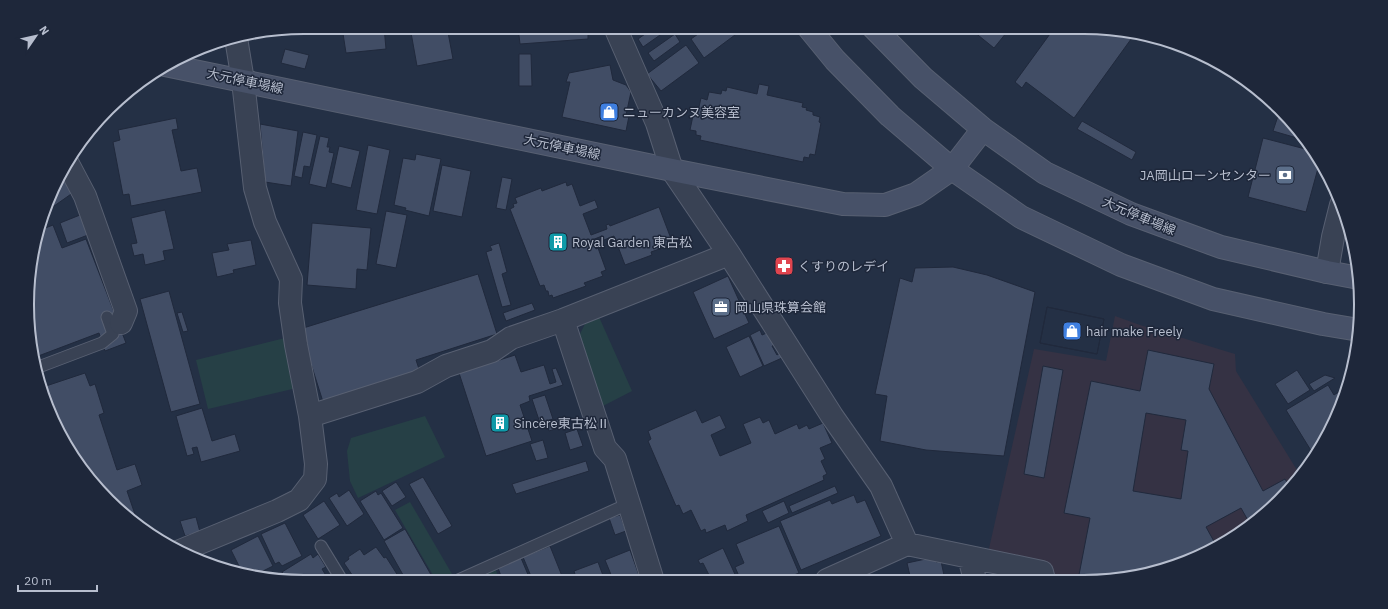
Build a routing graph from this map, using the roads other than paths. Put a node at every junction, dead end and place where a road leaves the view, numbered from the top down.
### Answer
1 (618, 34) edge
2 (814, 34) edge
3 (880, 34) edge
4 (237, 42) edge
5 (176, 66) edge
6 (243, 81) junction
7 (983, 129) junction
8 (70, 168) edge
9 (952, 169) junction
10 (672, 170) junction
11 (1339, 215) edge
12 (729, 254) junction
13 (1327, 272) junction
14 (1352, 277) edge
15 (114, 320) joint
16 (563, 320) junction
17 (1353, 329) edge
18 (41, 366) edge
19 (310, 416) junction
20 (628, 504) junction
21 (907, 544) junction
22 (321, 546) dead end
23 (187, 548) edge
24 (969, 557) junction
25 (339, 575) edge
26 (470, 575) edge
27 (651, 575) edge
28 (838, 575) edge
29 (974, 575) edge
30 (1043, 575) edge

1 - 10 street
2 - 9 main road
3 - 7 main road
4 - 6 street
5 - 6 main road, 大元停車場線
6 - 10 main road, 大元停車場線
6 - 19 street
7 - 9 main road, 大元停車場線
7 - 13 main road, 大元停車場線
8 - 15 street
9 - 10 main road, 大元停車場線
9 - 17 main road
10 - 12 street
11 - 13 street
12 - 16 street
12 - 21 street
13 - 14 main road, 大元停車場線
15 - 18 lane
16 - 19 street
16 - 20 street
19 - 23 street
20 - 26 lane
20 - 27 street
21 - 24 street
21 - 28 street
22 - 25 lane
24 - 29 street
24 - 30 street

